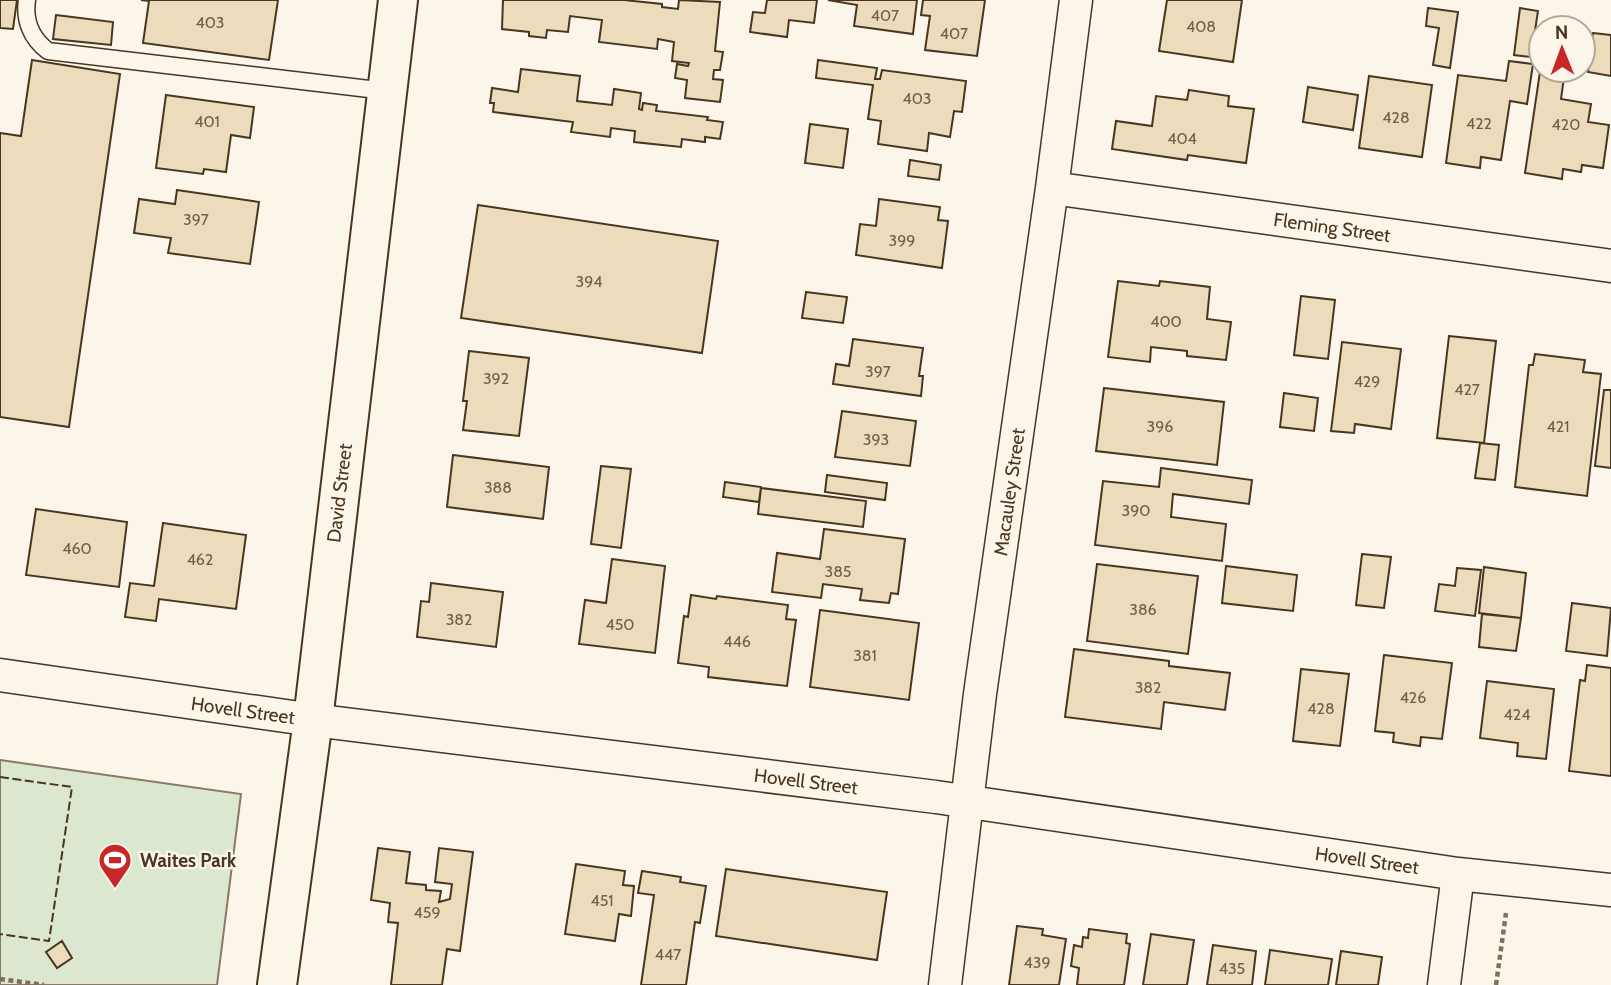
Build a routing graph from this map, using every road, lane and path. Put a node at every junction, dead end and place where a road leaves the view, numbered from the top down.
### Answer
1 (27, 0) edge
2 (398, 0) edge
3 (1076, 0) edge
4 (386, 91) junction
5 (1052, 188) junction
6 (1611, 266) edge
7 (0, 676) edge
8 (313, 720) junction
9 (967, 801) junction
10 (1458, 874) junction
11 (1611, 890) edge
12 (1507, 905) dead end
13 (0, 979) edge
14 (44, 985) edge
15 (277, 985) edge
16 (945, 985) edge
17 (1444, 985) edge
18 (1496, 985) edge

1 - 4 lane
2 - 4 street, David Street
3 - 5 street, Macauley Street
4 - 8 street, David Street
5 - 6 street, Fleming Street
5 - 9 street, Macauley Street
7 - 8 street, Hovell Street
8 - 9 street, Hovell Street
8 - 15 street, David Street
9 - 10 street, Hovell Street
9 - 16 street, Macauley Street
10 - 11 street, Hovell Street
10 - 17 street
12 - 18 path
13 - 14 path

